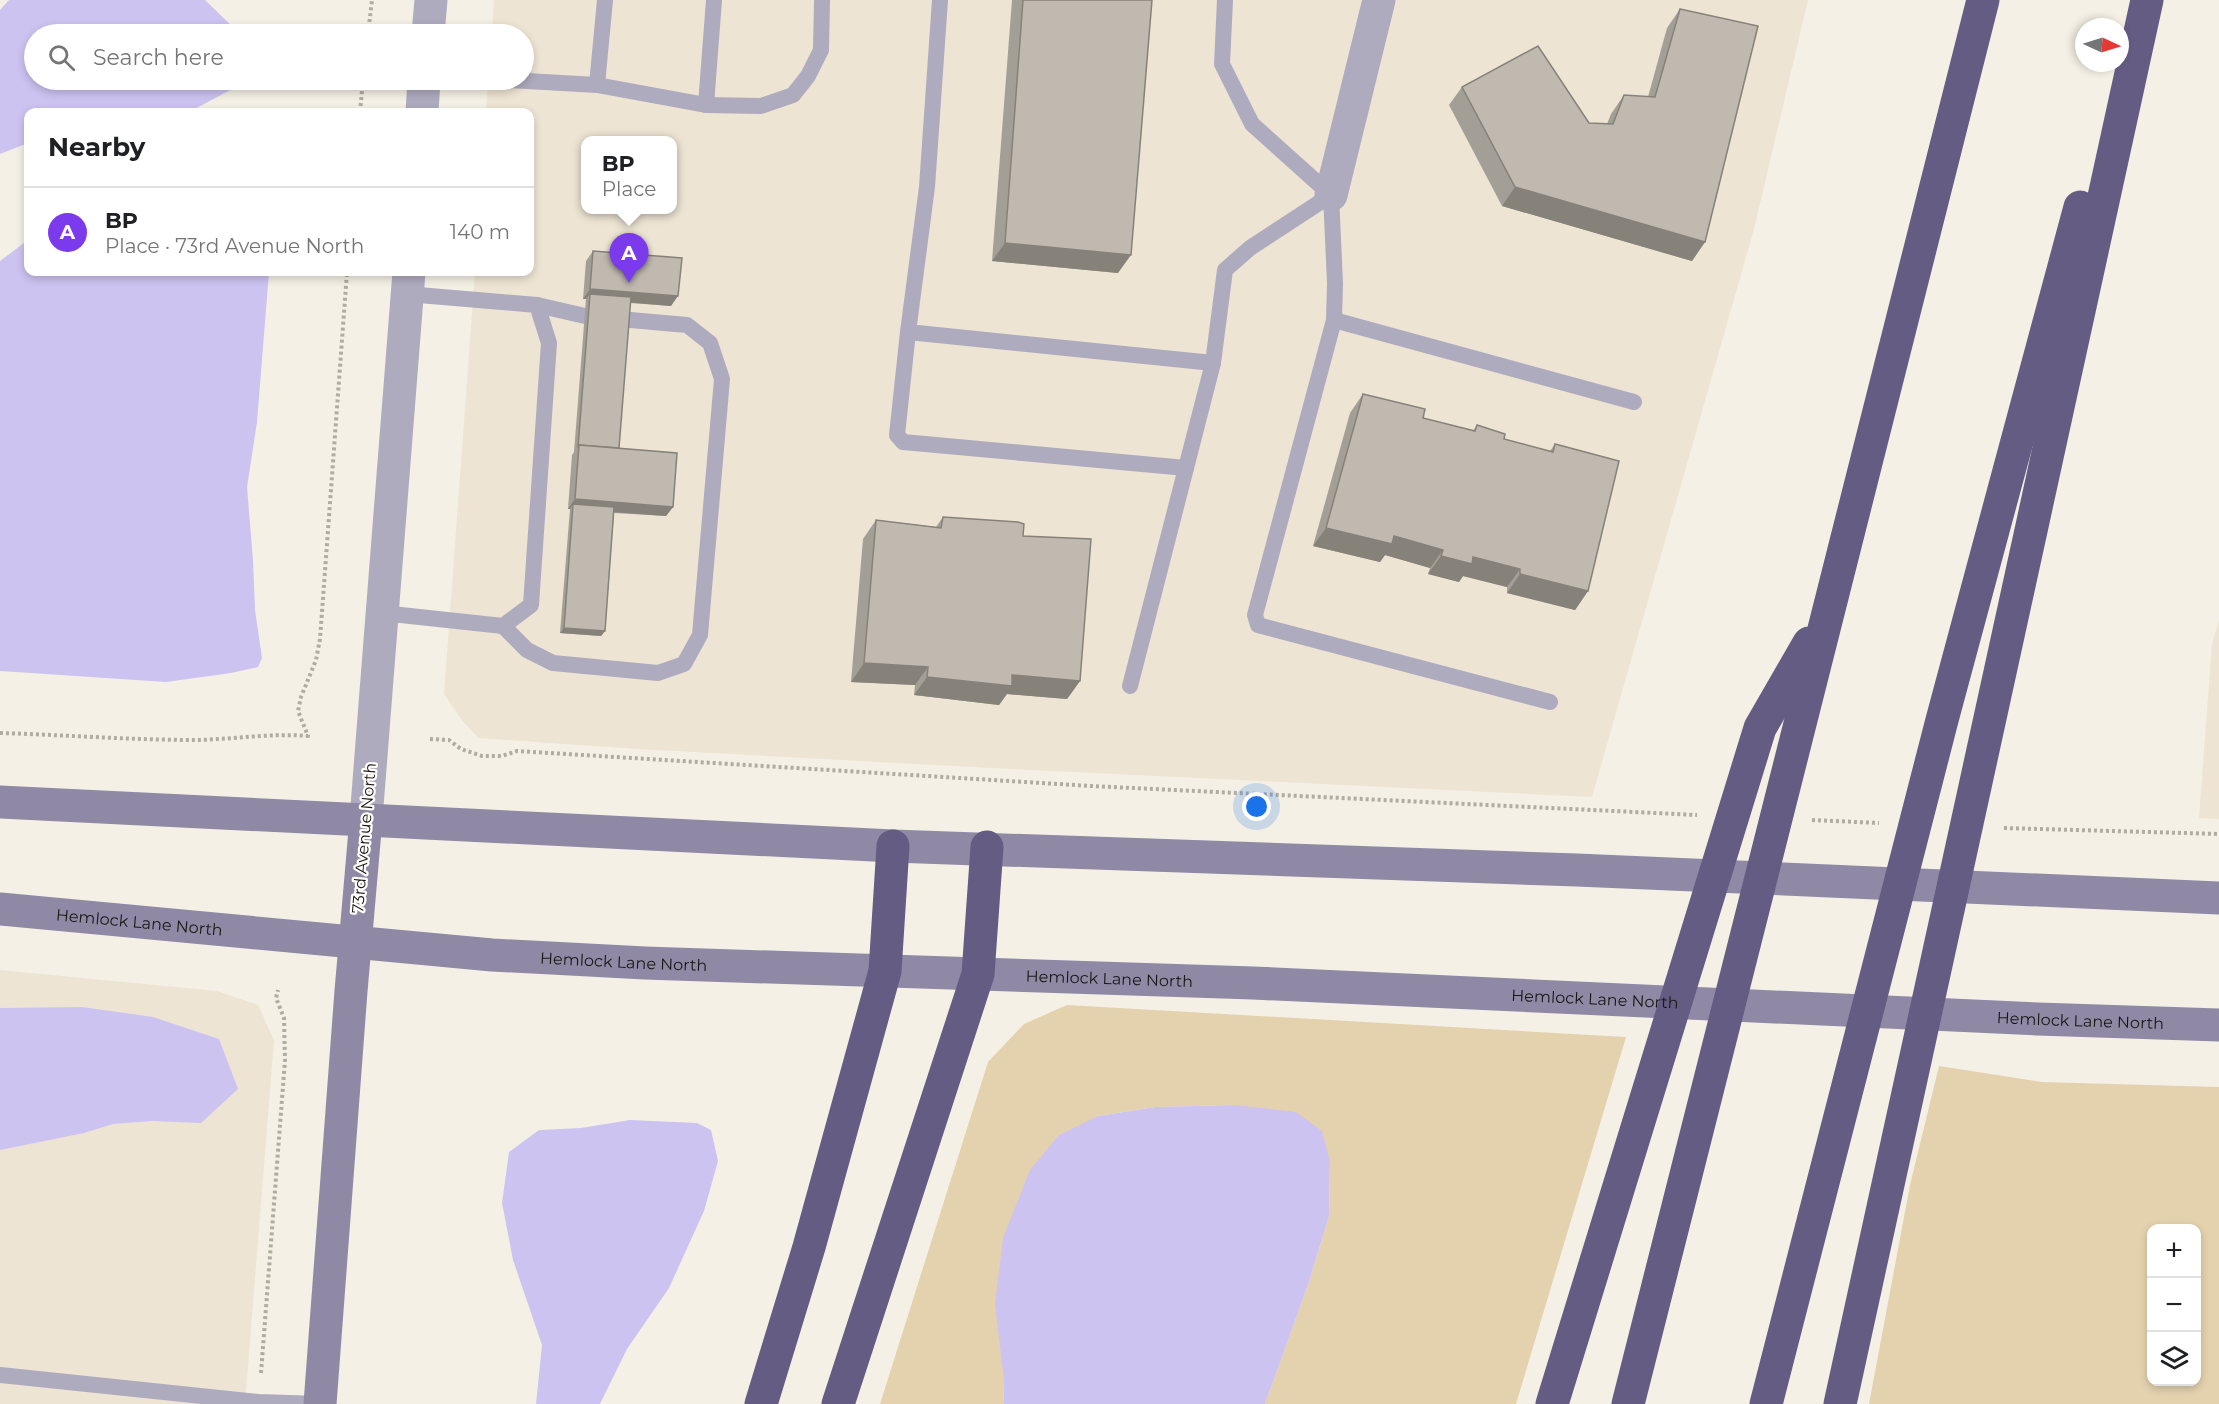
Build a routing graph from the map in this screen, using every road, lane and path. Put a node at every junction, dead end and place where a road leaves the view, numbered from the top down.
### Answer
1 (372, 0) edge
2 (431, 0) edge
3 (605, 0) edge
4 (714, 0) edge
5 (822, 0) edge
6 (940, 0) edge
7 (1225, 0) edge
8 (1379, 0) edge
9 (1983, 0) edge
10 (2136, 0) edge
11 (2147, 0) edge
12 (369, 24) edge
13 (429, 24) edge
14 (2129, 27) edge
15 (2117, 72) edge
16 (534, 81) edge
17 (597, 85) junction
18 (362, 90) edge
19 (423, 90) edge
20 (706, 105) junction
21 (360, 108) edge
22 (422, 108) edge
23 (1331, 195) junction
24 (347, 276) edge
25 (408, 283) edge
26 (537, 305) junction
27 (1334, 320) junction
28 (908, 332) junction
29 (1213, 363) junction
30 (1634, 402) dead end
31 (1186, 468) junction
32 (1829, 608) junction
33 (382, 613) junction
34 (503, 626) junction
35 (1130, 686) dead end
36 (1550, 702) dead end
37 (0, 733) edge
38 (430, 739) dead end
39 (0, 802) edge
40 (1705, 815) dead end
41 (366, 819) junction
42 (1811, 820) dead end
43 (1882, 823) dead end
44 (1999, 828) dead end
45 (2219, 834) edge
46 (893, 846) junction
47 (987, 848) junction
48 (2219, 898) edge
49 (0, 909) edge
50 (355, 944) junction
51 (885, 971) junction
52 (978, 974) junction
53 (278, 990) dead end
54 (2219, 1025) edge
55 (773, 1364) junction
56 (0, 1375) edge
57 (259, 1402) junction
58 (320, 1404) edge
59 (738, 1404) edge
60 (761, 1404) edge
61 (838, 1404) edge
62 (1552, 1404) edge
63 (1628, 1404) edge
64 (1766, 1404) edge
65 (1840, 1404) edge

1 - 12 path
2 - 13 street
3 - 17 lane
4 - 20 lane
5 - 20 lane
6 - 28 lane
7 - 23 lane
8 - 23 street
9 - 32 highway
10 - 14 highway
11 - 65 highway
15 - 64 highway
16 - 17 lane
17 - 20 lane
18 - 21 path
19 - 22 street
23 - 27 lane
23 - 29 lane
24 - 37 path
25 - 26 lane
25 - 33 street, 73rd Avenue North
26 - 34 lane
26 - 34 lane
27 - 30 lane
27 - 36 lane
28 - 29 lane
28 - 31 lane
29 - 31 lane
31 - 35 lane
32 - 62 highway
32 - 63 highway
33 - 34 lane
33 - 41 street, 73rd Avenue North
38 - 40 path
39 - 41 main road
41 - 46 main road
41 - 50 main road, 73rd Avenue North
42 - 43 path
44 - 45 path
46 - 47 main road
46 - 51 highway
47 - 48 main road
47 - 52 highway
49 - 50 main road, Hemlock Lane North
50 - 51 main road, Hemlock Lane North
50 - 58 main road, 73rd Avenue North
51 - 52 main road, Hemlock Lane North
51 - 55 highway
52 - 54 main road, Hemlock Lane North
52 - 61 highway
53 - 57 path
55 - 59 highway
55 - 60 highway
56 - 57 lane
57 - 58 lane

